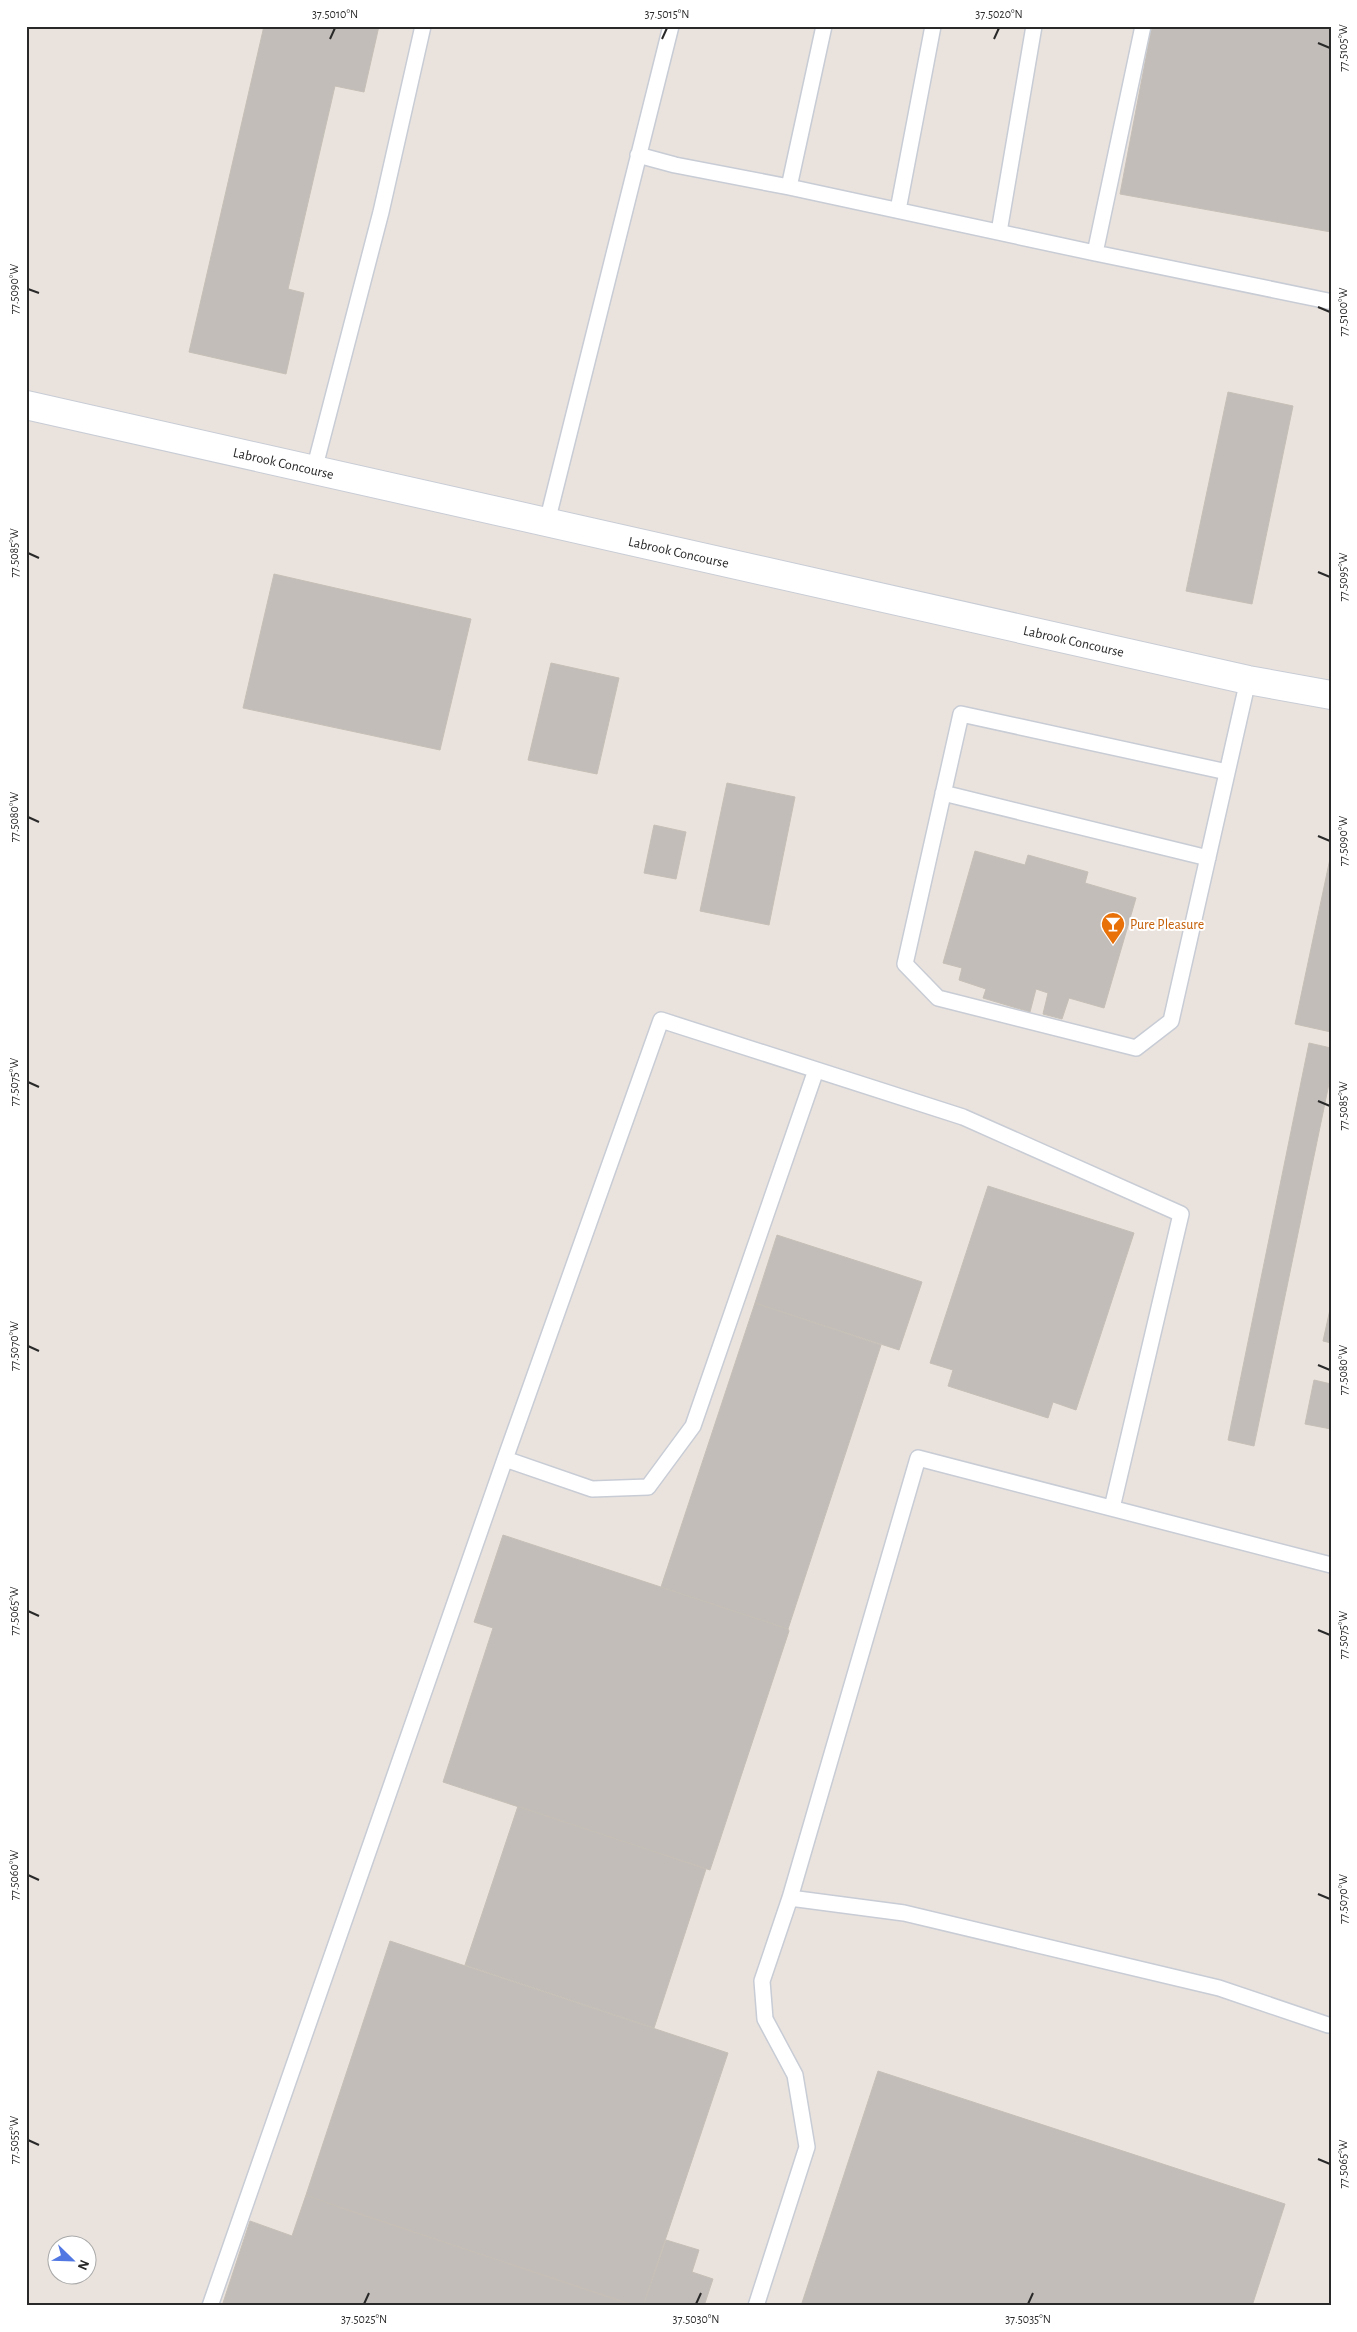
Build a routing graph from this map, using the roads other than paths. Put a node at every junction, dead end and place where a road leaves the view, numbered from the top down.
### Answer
1 (423, 26) edge
2 (671, 26) edge
3 (824, 26) edge
4 (933, 26) edge
5 (1034, 26) edge
6 (1143, 26) edge
7 (638, 155) junction
8 (789, 187) junction
9 (898, 210) junction
10 (999, 232) junction
11 (1095, 253) junction
12 (1328, 302) dead end
13 (26, 405) edge
14 (314, 470) junction
15 (546, 522) junction
16 (1248, 680) junction
17 (1331, 695) edge
18 (1227, 772) junction
19 (943, 793) junction
20 (1208, 858) junction
21 (816, 1070) junction
22 (505, 1459) junction
23 (1112, 1508) junction
24 (1331, 1565) edge
25 (790, 1898) junction
26 (1330, 2028) edge
27 (210, 2306) edge
28 (756, 2306) edge

1 - 14 lane
2 - 7 lane
3 - 8 lane
4 - 9 lane
5 - 10 lane
6 - 11 lane
7 - 8 lane
7 - 15 lane
8 - 9 lane
9 - 10 lane
10 - 11 lane
11 - 12 lane
13 - 14 street, Labrook Concourse
14 - 15 street, Labrook Concourse
15 - 16 street, Labrook Concourse
16 - 17 street, Labrook Concourse
16 - 18 lane
18 - 19 lane
18 - 20 lane
19 - 20 lane
19 - 20 lane
21 - 22 lane
21 - 22 lane
21 - 23 lane
22 - 27 lane
23 - 24 lane
23 - 25 lane
25 - 26 lane
25 - 28 lane

